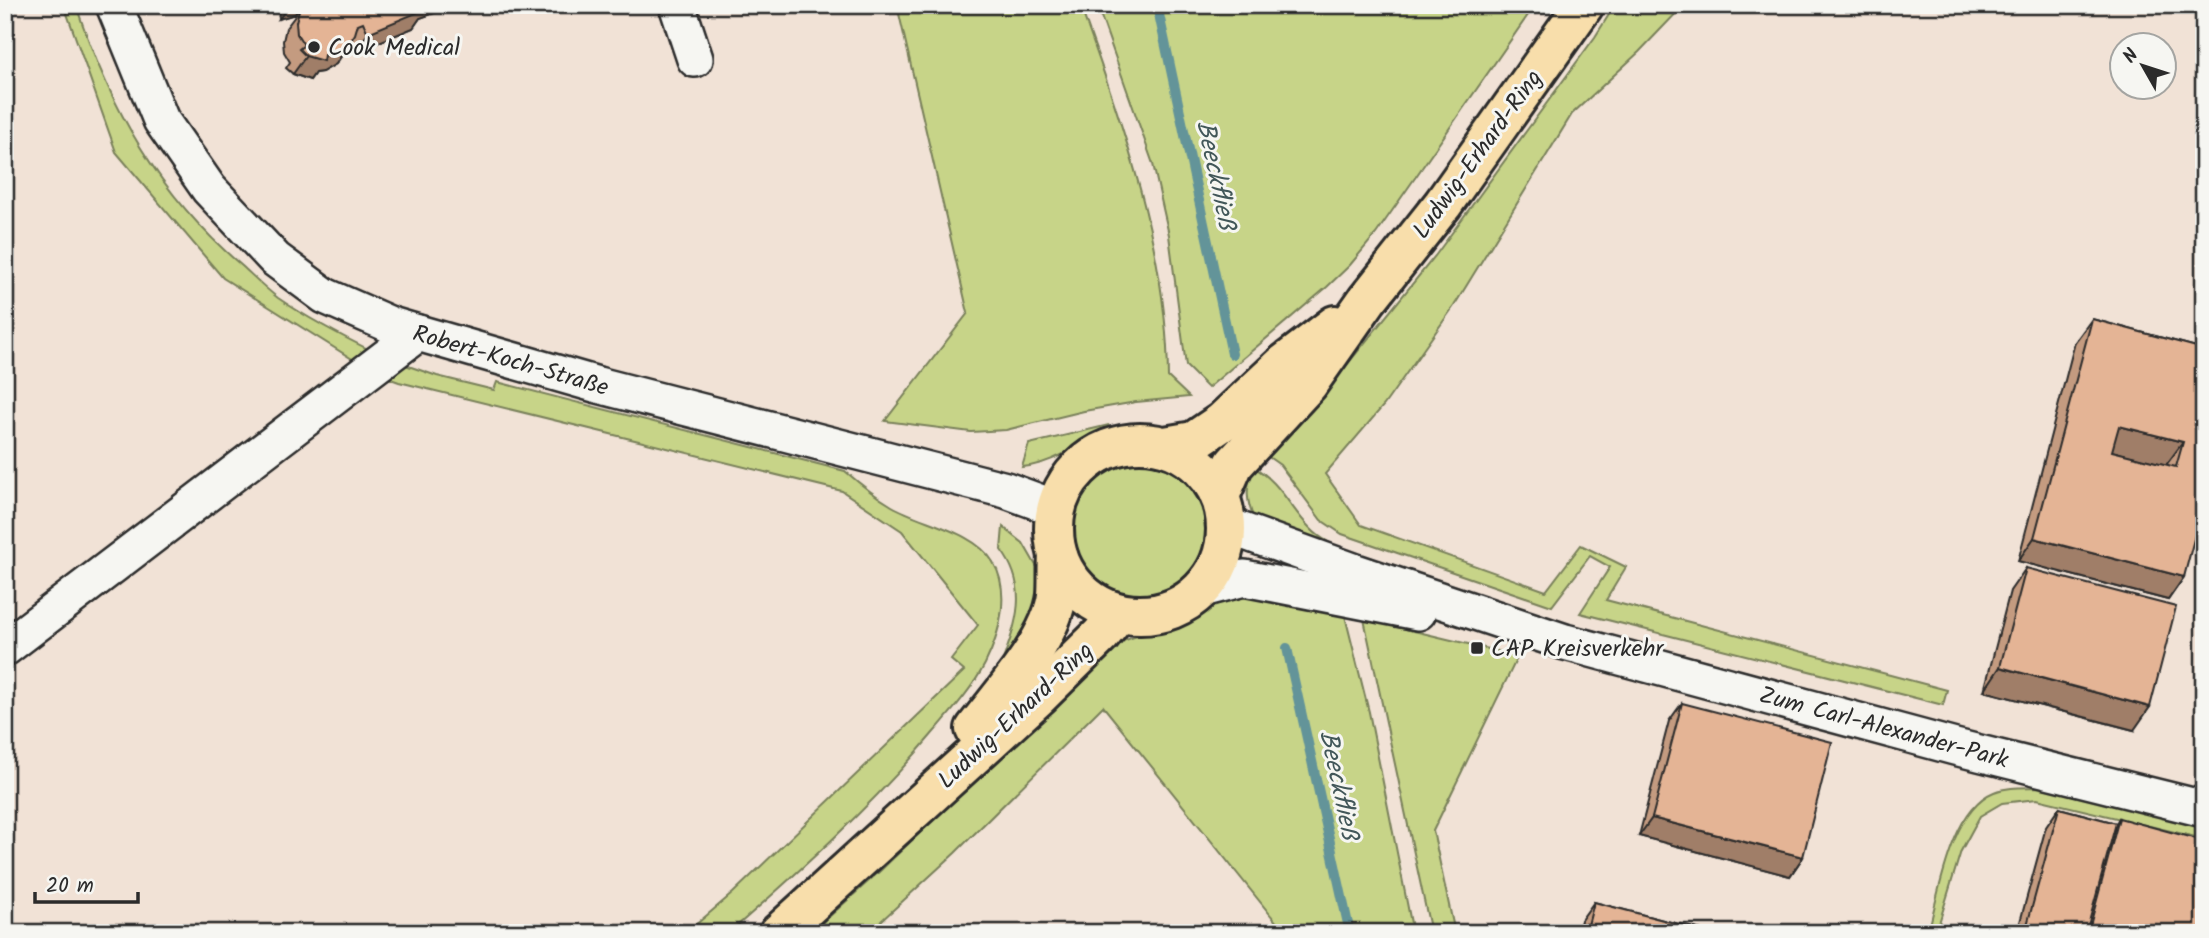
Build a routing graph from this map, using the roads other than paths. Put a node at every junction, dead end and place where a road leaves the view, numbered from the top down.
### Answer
1 (114, 5) edge
2 (677, 5) edge
3 (1584, 5) edge
4 (695, 59) dead end
5 (1367, 300) junction
6 (418, 334) junction
7 (1165, 446) junction
8 (1055, 508) junction
9 (1223, 510) junction
10 (1058, 556) junction
11 (1202, 589) junction
12 (1119, 613) junction
13 (1565, 642) junction
14 (5, 648) edge
15 (2204, 809) edge
16 (908, 813) junction
17 (779, 933) edge

1 - 6 street, Robert-Koch-Straße
2 - 4 street
3 - 5 main road, Ludwig-Erhard-Ring
5 - 7 main road, Ludwig-Erhard-Ring
5 - 9 main road, Ludwig-Erhard-Ring
6 - 8 street, Robert-Koch-Straße
6 - 14 street
7 - 8 main road
7 - 9 main road
8 - 10 main road
9 - 11 main road
9 - 13 street, Zum Carl-Alexander-Park
10 - 12 main road
10 - 16 main road, Ludwig-Erhard-Ring
11 - 12 main road
11 - 13 street, Zum Carl-Alexander-Park
12 - 16 main road, Ludwig-Erhard-Ring
13 - 15 street, Zum Carl-Alexander-Park
16 - 17 main road, Ludwig-Erhard-Ring

